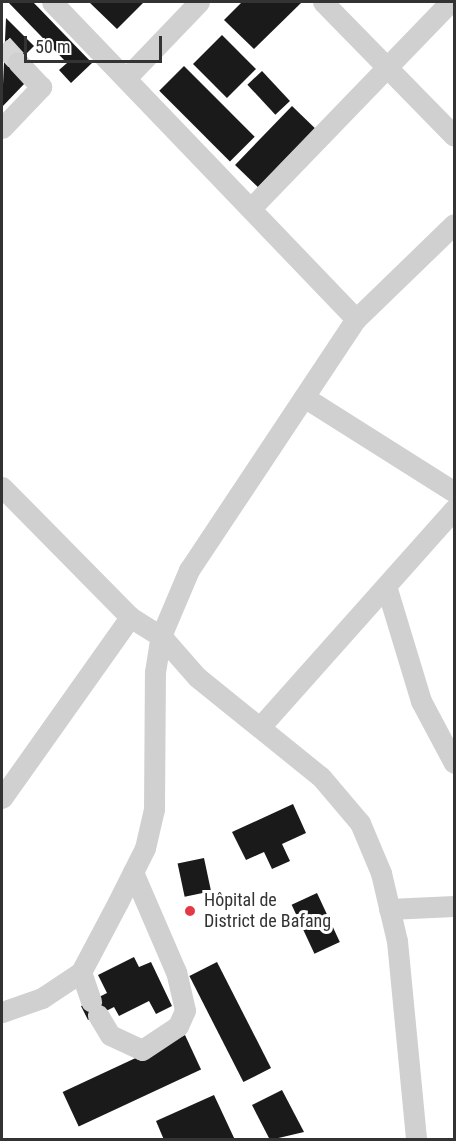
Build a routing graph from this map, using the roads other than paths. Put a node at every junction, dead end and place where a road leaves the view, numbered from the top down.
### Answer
1 (52, 2) edge
2 (199, 2) edge
3 (323, 2) edge
4 (450, 2) edge
5 (18, 62) tunnel mouth
6 (386, 67) junction
7 (127, 77) junction
8 (2, 128) edge
9 (454, 136) edge
10 (253, 206) junction
11 (454, 224) edge
12 (356, 319) junction
13 (304, 398) junction
14 (2, 487) edge
15 (454, 492) edge
16 (454, 509) edge
17 (387, 589) junction
18 (130, 617) junction
19 (161, 636) junction
20 (260, 727) junction
21 (454, 763) edge
22 (2, 798) edge
23 (133, 872) junction
24 (454, 906) edge
25 (389, 909) junction
26 (81, 972) junction
27 (2, 1012) edge
28 (416, 1140) edge

1 - 7 street
2 - 7 street
3 - 6 street
4 - 6 street
5 - 8 street
6 - 9 street
6 - 10 street
7 - 10 street
10 - 12 street
11 - 12 street
12 - 13 street
13 - 15 street
13 - 19 street
14 - 18 street
16 - 17 street
17 - 20 street
17 - 21 street
18 - 19 street
18 - 22 street
19 - 20 street
19 - 23 street
20 - 25 street
23 - 26 street
23 - 26 street
24 - 25 street
25 - 28 street
26 - 27 street

